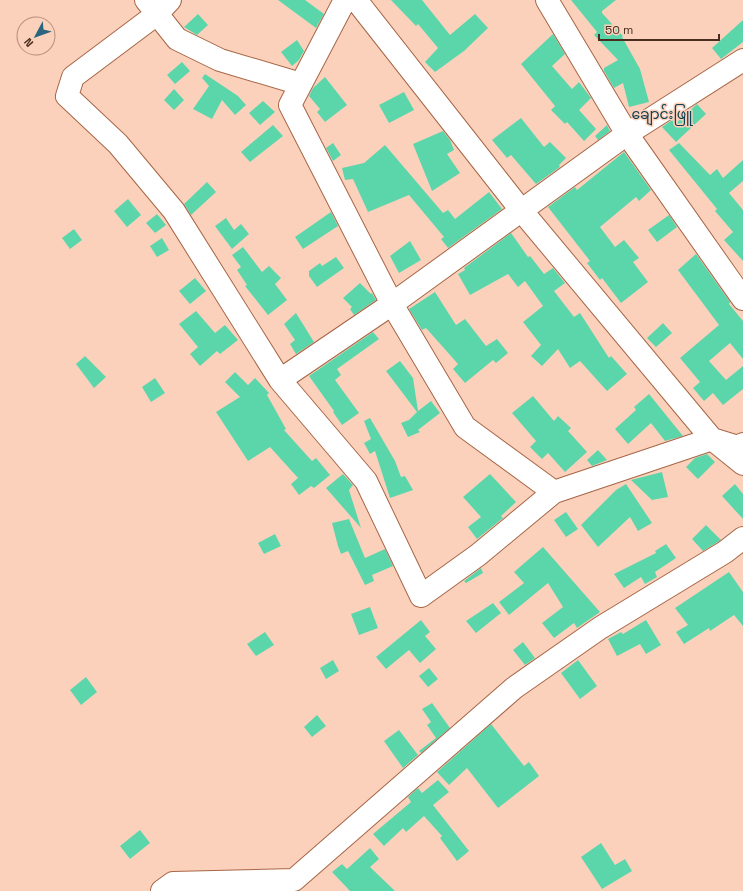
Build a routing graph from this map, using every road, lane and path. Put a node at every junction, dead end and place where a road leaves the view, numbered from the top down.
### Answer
1 (345, 0) edge
2 (356, 0) edge
3 (547, 0) edge
4 (158, 5) edge
5 (743, 60) edge
6 (301, 84) junction
7 (628, 134) junction
8 (521, 210) junction
9 (743, 299) edge
10 (392, 304) junction
11 (280, 380) junction
12 (712, 439) junction
13 (743, 444) edge
14 (743, 464) edge
15 (554, 492) junction
16 (743, 538) edge
17 (162, 891) edge

1 - 6 street
2 - 8 street
3 - 7 street
4 - 6 street
4 - 11 street
5 - 7 street
6 - 10 street
7 - 8 street
7 - 9 street
8 - 10 street
8 - 12 street
10 - 11 street
10 - 15 street
11 - 15 street
12 - 13 street
12 - 14 street
12 - 15 street
16 - 17 street

